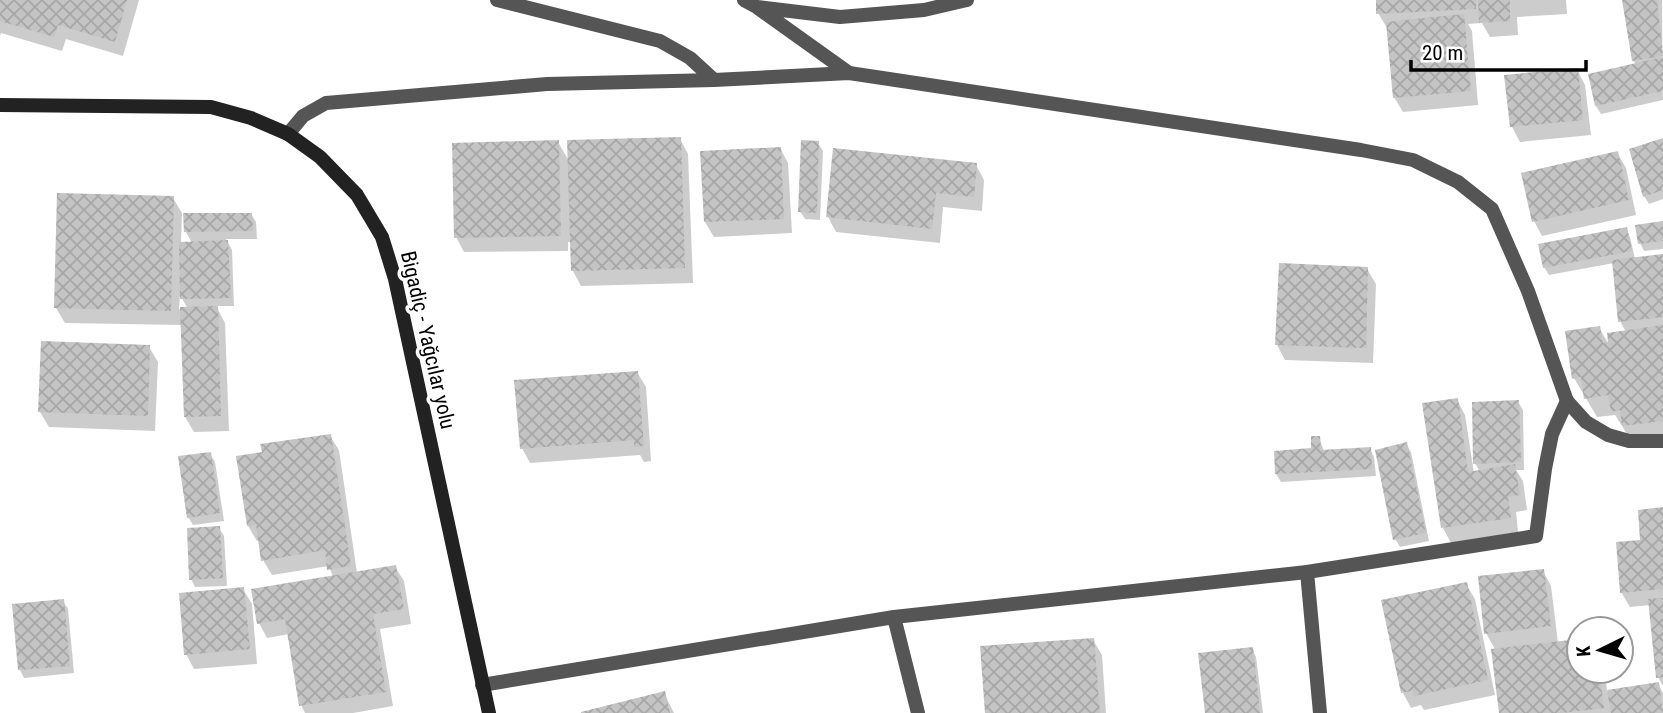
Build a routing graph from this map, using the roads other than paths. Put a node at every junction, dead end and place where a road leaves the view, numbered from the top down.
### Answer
1 (497, 0) edge
2 (967, 0) edge
3 (751, 3) edge
4 (849, 74) junction
5 (714, 80) junction
6 (0, 105) edge
7 (288, 134) junction
8 (1567, 401) junction
9 (1663, 441) edge
10 (1307, 572) junction
11 (894, 617) junction
12 (482, 685) junction
13 (489, 713) edge
14 (918, 713) edge
15 (1320, 713) edge

1 - 5 street
2 - 3 street
3 - 4 street
4 - 5 street
4 - 8 street
5 - 7 street
6 - 7 main road, Bigadiç - Yağcılar yolu
7 - 12 main road, Bigadiç - Yağcılar yolu
8 - 9 street
8 - 10 street
10 - 11 street
10 - 15 street
11 - 12 street
11 - 14 street
12 - 13 main road, Bigadiç - Yağcılar yolu

